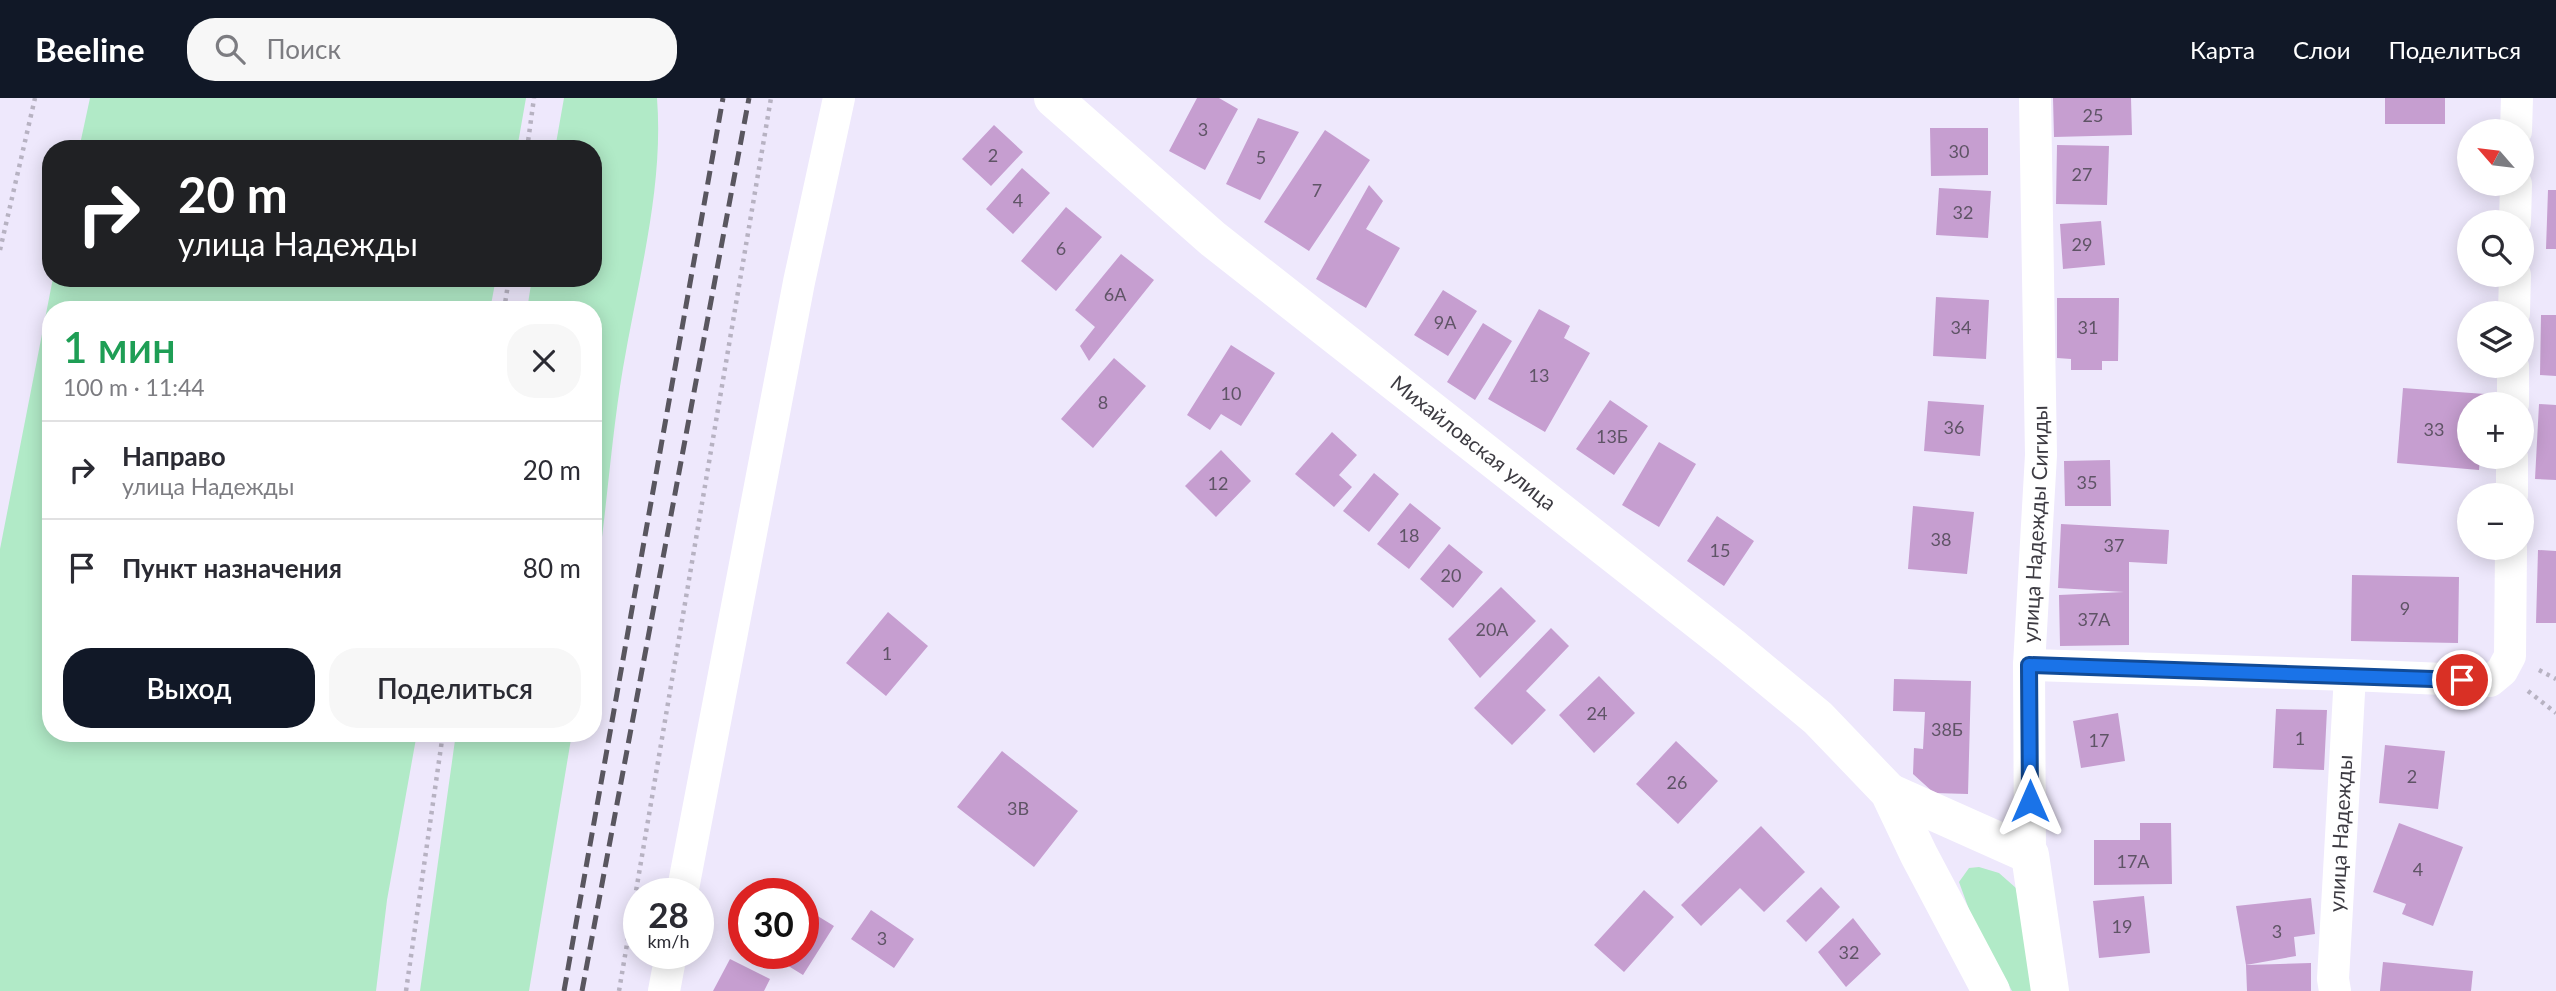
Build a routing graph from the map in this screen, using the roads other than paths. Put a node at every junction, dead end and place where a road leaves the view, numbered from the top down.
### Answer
1 (839, 98) edge
2 (1053, 98) edge
3 (2035, 98) edge
4 (2517, 98) edge
5 (2516, 119) edge
6 (2511, 560) edge
7 (2029, 665) junction
8 (2350, 675) junction
9 (1889, 792) junction
10 (2030, 855) junction
11 (685, 878) edge
12 (668, 969) edge
13 (664, 991) edge
14 (1992, 991) edge
15 (2050, 991) edge
16 (2335, 991) edge

1 - 11 street
2 - 9 street, Михайловская улица
3 - 7 street, улица Надежды Сигиды
4 - 5 street
6 - 8 street
7 - 8 street
7 - 10 street, улица Надежды Сигиды
8 - 16 street, улица Надежды
9 - 10 street, Михайловская улица
9 - 14 street, Михайловская улица
10 - 15 street, улица Надежды Сигиды
12 - 13 street

